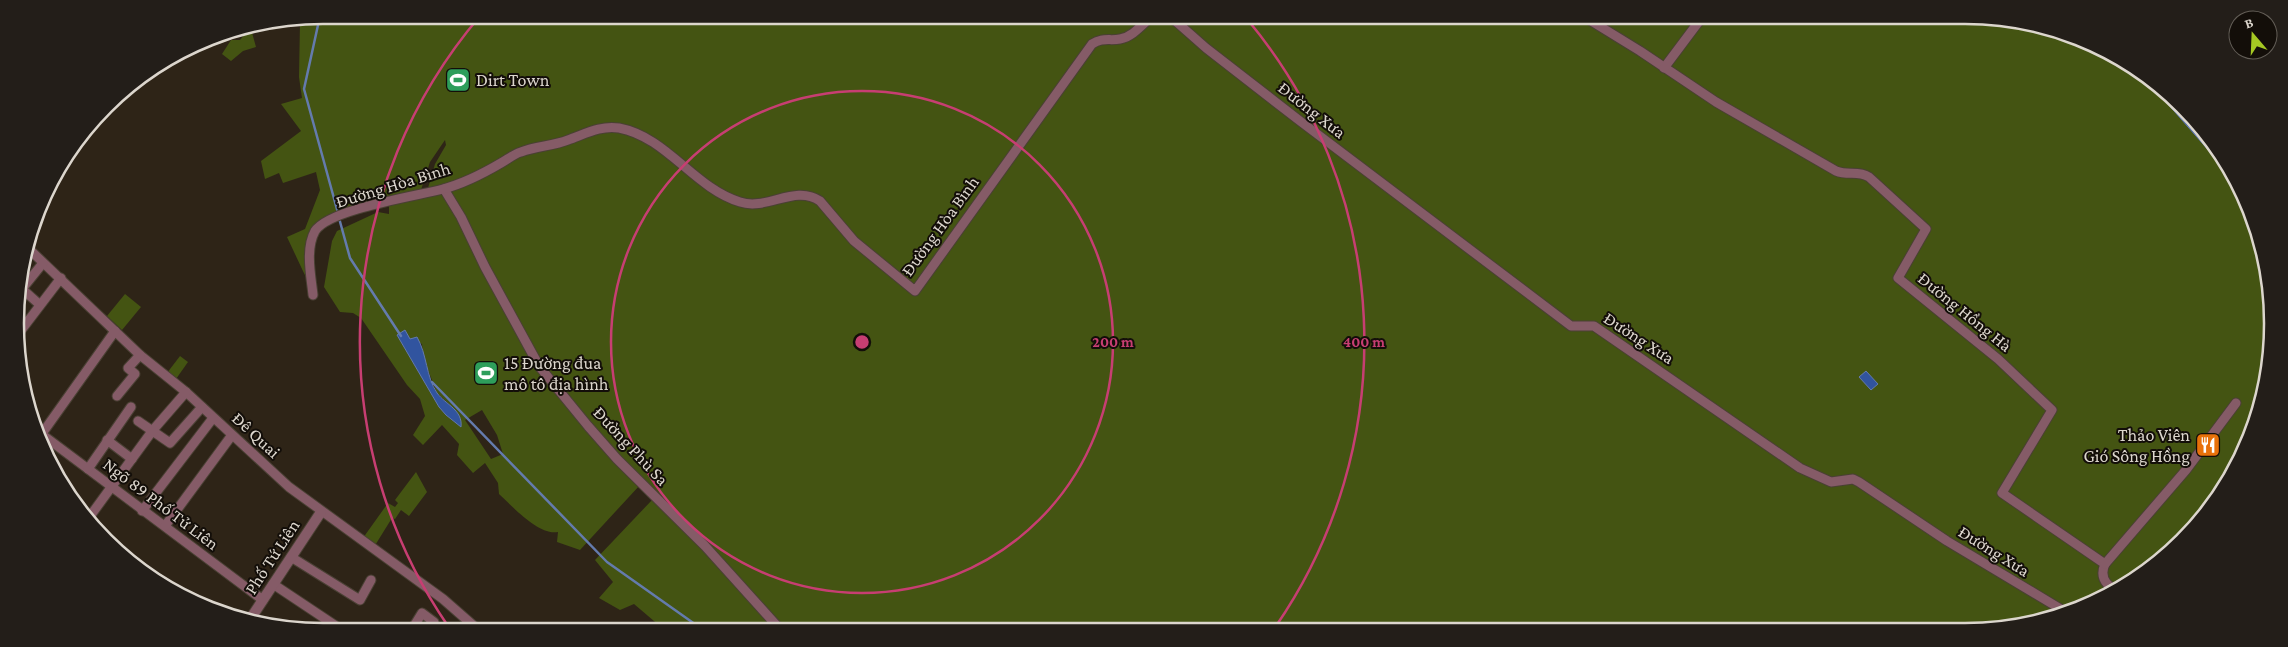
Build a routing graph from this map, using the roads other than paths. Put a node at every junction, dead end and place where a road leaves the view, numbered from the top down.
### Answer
1 (1142, 24) edge
2 (1179, 24) edge
3 (1596, 24) edge
4 (1697, 24) edge
5 (1664, 68) junction
6 (444, 189) junction
7 (33, 252) edge
8 (43, 262) junction
9 (61, 278) junction
10 (27, 281) edge
11 (25, 292) edge
12 (313, 295) dead end
13 (40, 304) junction
14 (24, 324) edge
15 (115, 331) junction
16 (140, 355) junction
17 (186, 392) junction
18 (117, 396) dead end
19 (2236, 403) dead end
20 (131, 406) dead end
21 (202, 407) junction
22 (213, 418) junction
23 (138, 421) dead end
24 (44, 430) edge
25 (153, 430) junction
26 (232, 435) junction
27 (47, 439) edge
28 (107, 440) junction
29 (132, 459) junction
30 (88, 469) junction
31 (112, 487) junction
32 (142, 511) junction
33 (322, 512) junction
34 (92, 514) edge
35 (165, 526) junction
36 (291, 557) junction
37 (2105, 564) junction
38 (371, 580) dead end
39 (274, 584) junction
40 (2108, 586) edge
41 (263, 600) junction
42 (2059, 608) edge
43 (253, 615) edge
44 (434, 622) dead end
45 (332, 623) edge
46 (416, 623) edge
47 (471, 623) edge
48 (774, 623) edge

1 - 6 street, Đường Hòa Bình
2 - 42 street, Đường Xưa
3 - 5 street, Đường Hồng Hà
4 - 5 street
5 - 37 street, Đường Hồng Hà
6 - 12 street, Đường Hòa Bình
6 - 48 street, Đường Phù Sa
7 - 8 street, Đê Quai
8 - 9 street, Đê Quai
8 - 10 street
9 - 13 street
9 - 15 street, Đê Quai
11 - 13 street
13 - 14 street
15 - 16 street, Đê Quai
15 - 24 street
16 - 17 street, Đê Quai
16 - 18 street
17 - 21 street, Đê Quai
17 - 25 street
19 - 37 street
20 - 28 street
21 - 22 street, Đê Quai
21 - 25 street
22 - 26 street, Đê Quai
22 - 32 street
23 - 25 street
25 - 29 street
26 - 33 street, Đê Quai
26 - 35 street
27 - 30 street, Ngõ 89 Phố Tử Liên
28 - 29 street
28 - 30 street
29 - 31 street
30 - 31 street, Ngõ 89 Phố Tử Liên
31 - 32 street, Ngõ 89 Phố Tử Liên
31 - 34 street
32 - 35 street, Ngõ 89 Phố Tử Liên
33 - 36 street, Phố Tứ Liên
33 - 47 street, Đê Quai
35 - 41 street, Ngõ 89 Phố Tử Liên
36 - 38 street
36 - 39 street, Phố Tứ Liên
37 - 40 street
39 - 41 street, Phố Tứ Liên
39 - 45 street
41 - 43 street, Phố Tứ Liên
44 - 46 street

